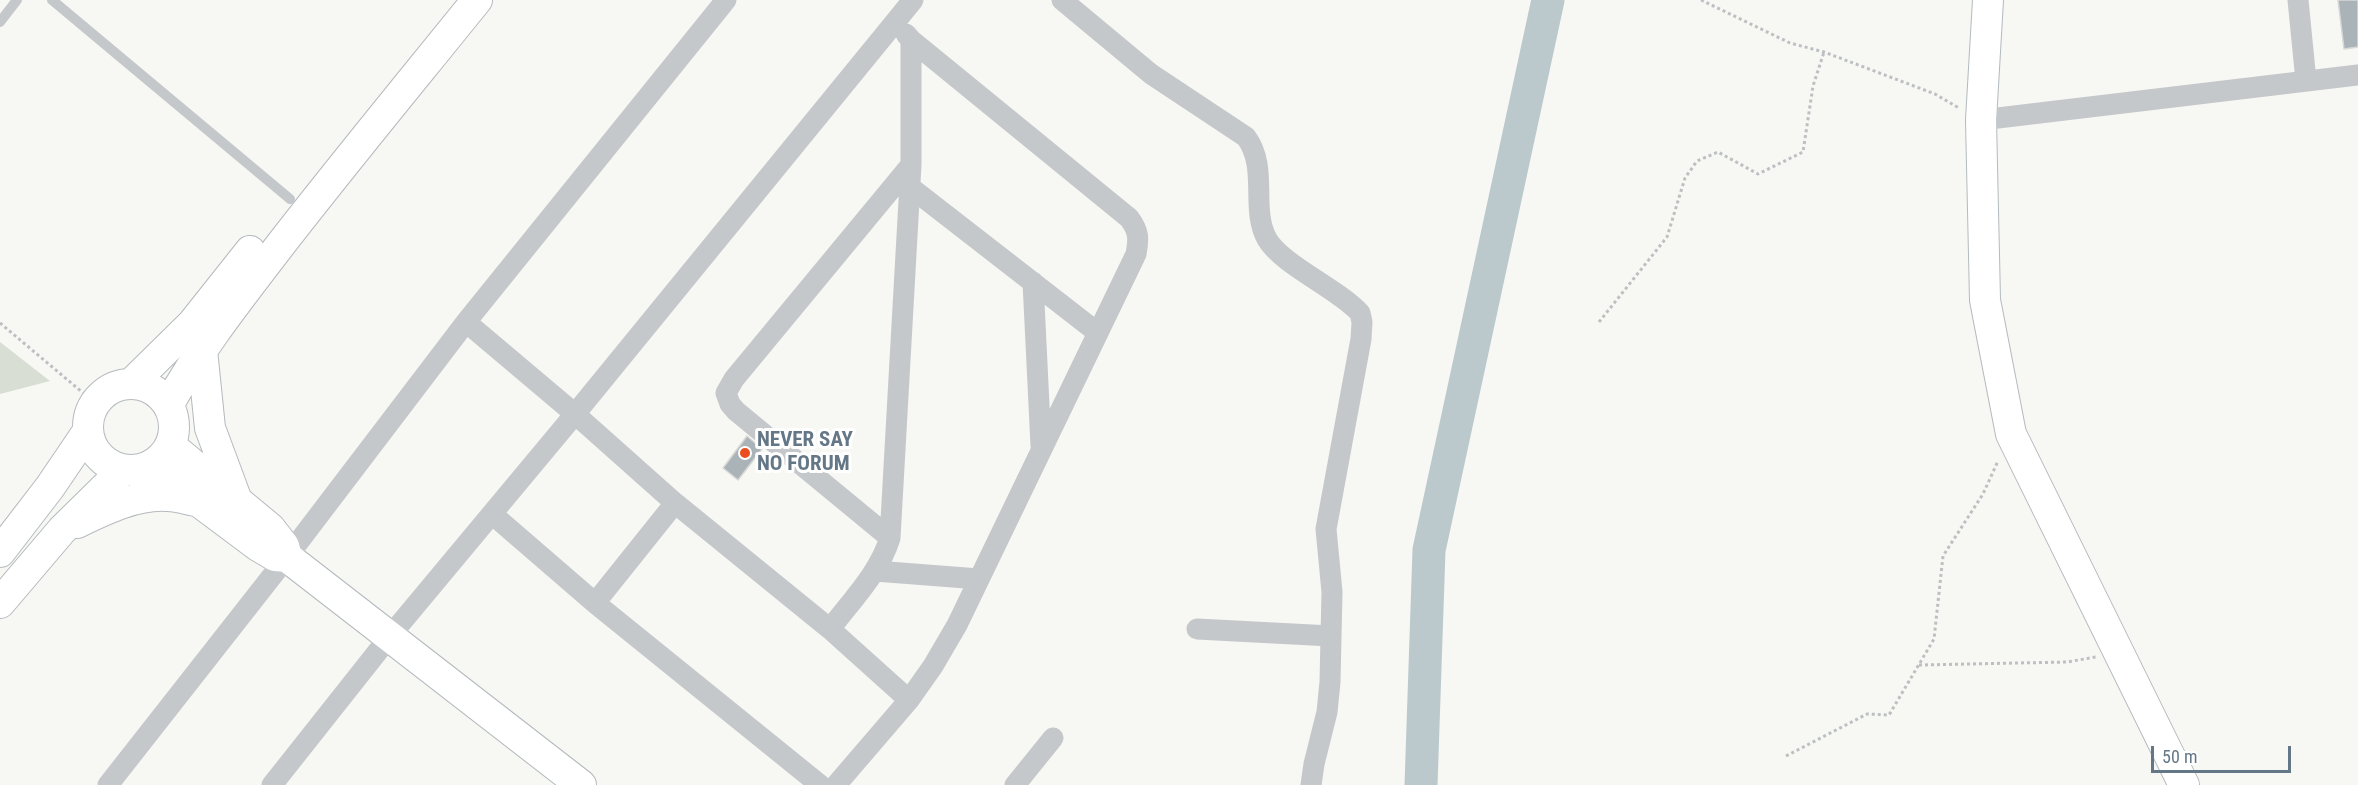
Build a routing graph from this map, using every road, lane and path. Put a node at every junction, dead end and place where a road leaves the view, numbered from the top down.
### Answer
1 (17, 0) edge
2 (52, 0) edge
3 (451, 0) edge
4 (477, 0) edge
5 (726, 0) edge
6 (912, 0) edge
7 (1062, 0) edge
8 (1701, 0) edge
9 (1988, 0) edge
10 (2298, 0) edge
11 (0, 22) edge
12 (895, 24) junction
13 (911, 40) junction
14 (1824, 52) junction
15 (2358, 75) edge
16 (2306, 81) junction
17 (1981, 120) junction
18 (912, 165) junction
19 (910, 187) junction
20 (290, 199) junction
21 (1033, 282) junction
22 (466, 322) junction
23 (1599, 322) dead end
24 (0, 323) edge
25 (1098, 333) junction
26 (201, 350) junction
27 (132, 383) junction
28 (169, 404) junction
29 (575, 414) junction
30 (91, 417) junction
31 (2011, 434) junction
32 (1041, 450) junction
33 (148, 461) junction
34 (198, 501) junction
35 (237, 501) junction
36 (675, 503) junction
37 (492, 514) junction
38 (62, 530) junction
39 (890, 537) junction
40 (0, 552) edge
41 (287, 558) junction
42 (875, 571) junction
43 (979, 579) junction
44 (0, 603) edge
45 (595, 603) junction
46 (830, 629) junction
47 (1197, 629) dead end
48 (390, 636) junction
49 (1331, 636) junction
50 (2122, 654) junction
51 (1918, 665) junction
52 (909, 700) junction
53 (1053, 738) dead end
54 (1786, 756) dead end
55 (108, 785) edge
56 (272, 785) edge
57 (581, 785) edge
58 (820, 785) edge
59 (836, 785) edge
60 (1015, 785) edge
61 (1311, 785) edge
62 (2184, 785) edge

1 - 11 lane
2 - 20 lane
3 - 20 street
4 - 26 street
5 - 22 street
6 - 12 street
7 - 49 street
8 - 14 path
9 - 17 street
10 - 16 street
12 - 13 street
12 - 29 street
13 - 18 street
13 - 25 street
14 - 17 path
14 - 23 path
15 - 16 street
16 - 17 street
17 - 31 street
18 - 19 street
18 - 39 street
19 - 21 street
19 - 39 street
20 - 27 street
21 - 25 street
21 - 32 street
22 - 29 street
22 - 41 street
24 - 30 path
25 - 32 street
26 - 28 street
26 - 35 street
27 - 28 street
27 - 30 street
28 - 33 street
29 - 36 street
29 - 37 street
30 - 33 street
30 - 40 street
31 - 50 street
31 - 51 path
32 - 43 street
33 - 34 street
33 - 35 street
33 - 38 street
34 - 38 street
34 - 41 street
35 - 41 street
36 - 45 street
36 - 46 street
37 - 45 street
37 - 48 street
38 - 44 street
39 - 42 street
41 - 48 street
41 - 55 street
42 - 43 street
42 - 46 street
43 - 52 street
45 - 58 street
46 - 52 street
47 - 49 street
48 - 56 street
48 - 57 street
49 - 61 street
50 - 51 path
50 - 62 street
51 - 54 path
52 - 59 street
53 - 60 street

